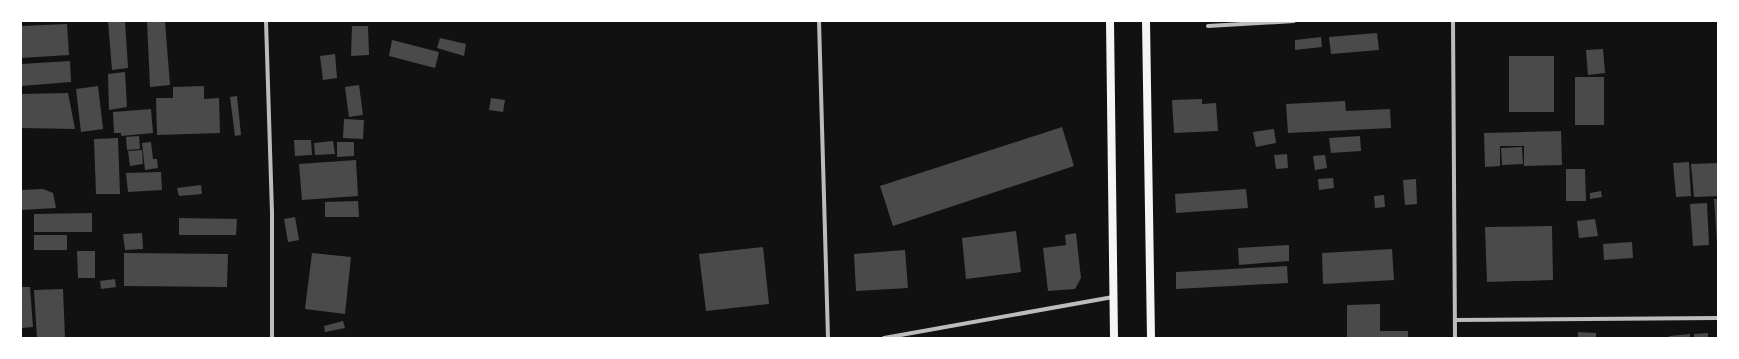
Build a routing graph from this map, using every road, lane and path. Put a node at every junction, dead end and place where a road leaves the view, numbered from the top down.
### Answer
1 (266, 21) edge
2 (818, 21) edge
3 (1110, 21) edge
4 (1146, 21) edge
5 (1294, 21) edge
6 (1453, 21) edge
7 (1208, 26) dead end
8 (1113, 297) junction
9 (1718, 318) edge
10 (1455, 320) junction
11 (272, 338) edge
12 (828, 338) edge
13 (884, 338) edge
14 (1114, 338) edge
15 (1151, 338) edge
16 (1455, 338) edge

1 - 11 street
2 - 12 street
3 - 8 main road
4 - 15 main road
5 - 7 street
6 - 10 street
8 - 13 street
8 - 14 main road
9 - 10 street
10 - 16 street

